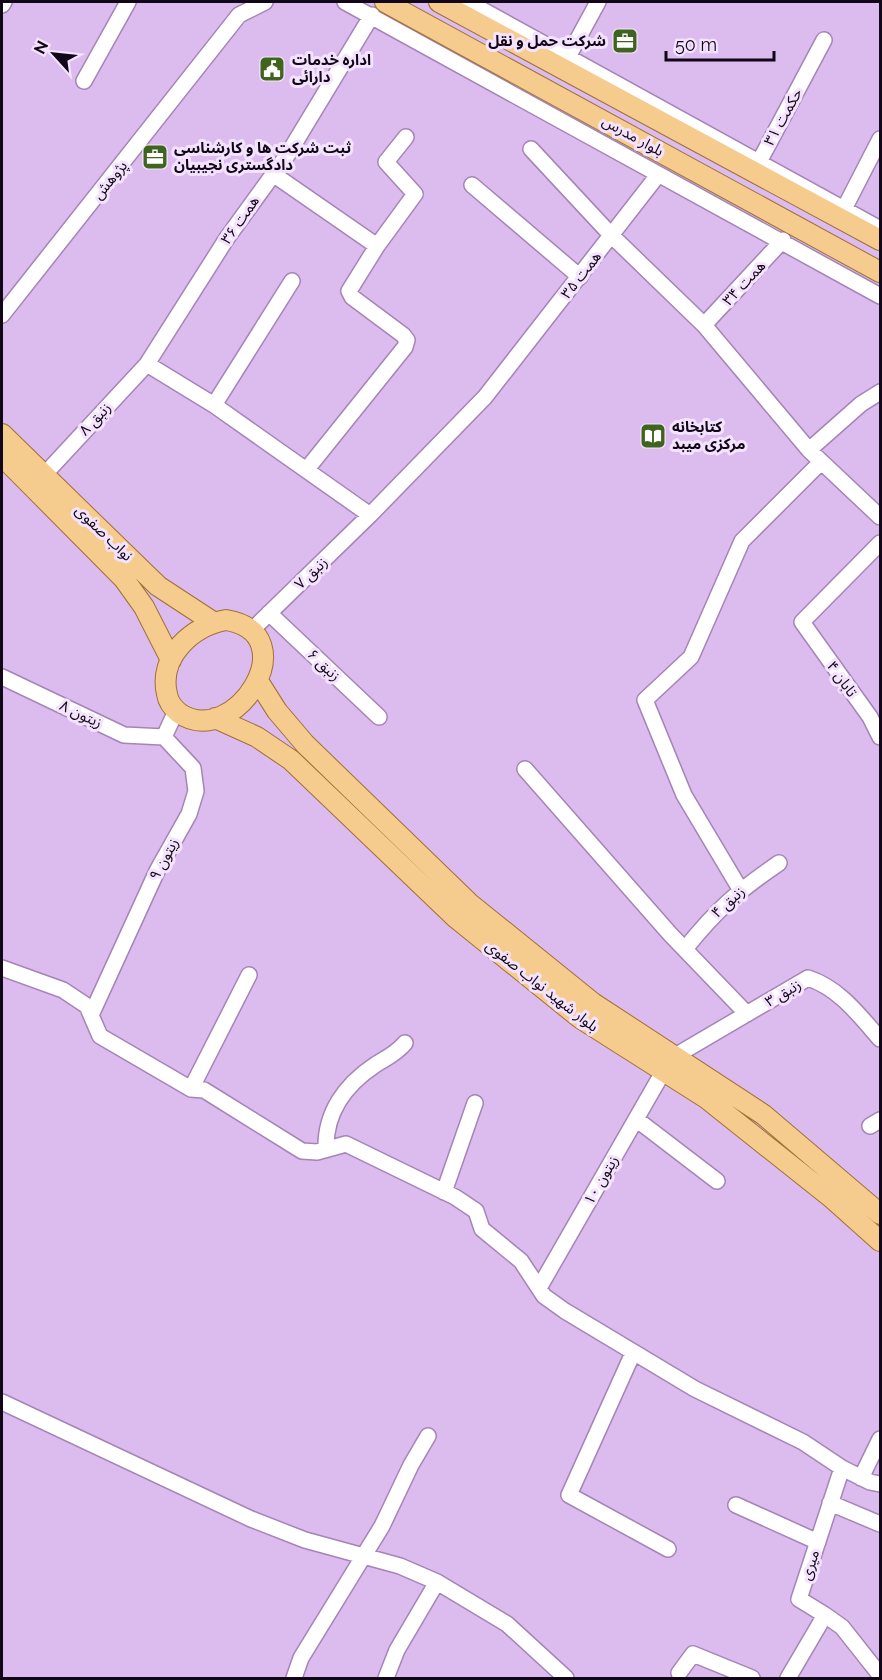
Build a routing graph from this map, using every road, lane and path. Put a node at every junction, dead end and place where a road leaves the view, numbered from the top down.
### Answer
1 (128, 2) edge
2 (265, 2) edge
3 (345, 2) edge
4 (439, 2) edge
5 (468, 2) edge
6 (598, 2) edge
7 (240, 8) edge
8 (378, 8) edge
9 (824, 40) dead end
10 (568, 57) junction
11 (520, 74) junction
12 (84, 81) dead end
13 (614, 89) junction
14 (510, 91) junction
15 (406, 137) dead end
16 (880, 138) edge
17 (531, 148) dead end
18 (759, 162) junction
19 (273, 174) junction
20 (658, 174) junction
21 (472, 185) dead end
22 (844, 209) junction
23 (880, 229) edge
24 (611, 235) junction
25 (783, 240) junction
26 (880, 240) edge
27 (377, 246) junction
28 (880, 272) edge
29 (580, 277) junction
30 (292, 281) dead end
31 (880, 296) edge
32 (3, 311) edge
33 (704, 325) junction
34 (147, 363) junction
35 (880, 392) edge
36 (214, 405) junction
37 (2, 434) edge
38 (809, 450) junction
39 (2, 456) edge
40 (822, 462) junction
41 (307, 469) junction
42 (44, 475) junction
43 (370, 515) junction
44 (880, 518) edge
45 (880, 543) edge
46 (269, 613) junction
47 (213, 622) junction
48 (252, 630) junction
49 (171, 660) junction
50 (2, 677) edge
51 (258, 681) junction
52 (176, 711) junction
53 (379, 717) dead end
54 (215, 718) junction
55 (164, 737) junction
56 (880, 737) edge
57 (525, 769) dead end
58 (779, 863) dead end
59 (740, 890) junction
60 (685, 949) junction
61 (2, 968) edge
62 (249, 975) dead end
63 (92, 1013) junction
64 (747, 1014) junction
65 (880, 1038) edge
66 (405, 1043) dead end
67 (675, 1056) junction
68 (663, 1072) junction
69 (191, 1089) junction
70 (712, 1091) junction
71 (475, 1103) dead end
72 (636, 1119) junction
73 (326, 1149) junction
74 (717, 1181) dead end
75 (444, 1192) junction
76 (880, 1214) edge
77 (880, 1241) edge
78 (539, 1288) junction
79 (633, 1353) junction
80 (2, 1402) edge
81 (428, 1436) dead end
82 (880, 1439) edge
83 (842, 1468) junction
84 (861, 1478) junction
85 (880, 1484) edge
86 (830, 1503) junction
87 (736, 1505) dead end
88 (880, 1524) edge
89 (818, 1542) junction
90 (668, 1549) dead end
91 (363, 1556) junction
92 (436, 1582) junction
93 (825, 1615) junction
94 (679, 1673) dead end
95 (880, 1675) edge
96 (560, 1676) edge
97 (294, 1678) edge
98 (386, 1678) edge
99 (752, 1678) edge
100 (788, 1678) edge

1 - 12 street
2 - 7 street, پژوهش
3 - 8 street
4 - 13 main road, بلوار مدرس
5 - 10 street
6 - 10 street
7 - 32 street, پژوهش
8 - 11 main road, بلوار مدرس
8 - 14 street
8 - 19 street, همت ۳۶
9 - 18 street, حکمت ۳۱
10 - 13 street
11 - 14 street
11 - 28 main road, بلوار مدرس
13 - 18 street
13 - 26 main road, بلوار مدرس
14 - 20 street
15 - 27 street
16 - 22 street
17 - 24 street
18 - 22 street
19 - 27 street
19 - 34 street, همت ۳۶
20 - 24 street, همت ۳۵
20 - 25 street
21 - 29 street
22 - 23 street
24 - 29 street, همت ۳۵
24 - 33 street
25 - 31 street
25 - 33 street, همت ۳۴
27 - 41 street
29 - 43 street, همت ۳۵
30 - 36 street
33 - 38 street
34 - 36 street
34 - 42 street, زنبق ۸
35 - 38 street
36 - 41 street
37 - 42 main road, نواب صفوی
38 - 40 street
39 - 49 main road, نواب صفوی
40 - 44 street
40 - 59 street
41 - 43 street
42 - 47 main road, نواب صفوی
43 - 46 street, زنبق ۷
45 - 56 street, تابان ۴
46 - 48 street, زنبق ۷
46 - 53 street, زنبق ۶
47 - 48 main road
47 - 49 main road
48 - 51 main road
49 - 52 main road
50 - 55 street, زیتون ۸
51 - 54 main road
51 - 67 main road, بلوار شهید نواب صفوی
52 - 54 main road
52 - 55 street
54 - 68 main road, بلوار شهید نواب صفوی
55 - 63 street, زیتون ۹
57 - 60 street
58 - 59 street, زنبق ۴
59 - 60 street, زنبق ۴
60 - 64 street
61 - 63 street
62 - 69 street
63 - 69 street
64 - 65 street, زنبق ۳
64 - 67 street, زنبق ۳
66 - 73 street
67 - 70 main road, بلوار شهید نواب صفوی
68 - 70 main road, بلوار شهید نواب صفوی
68 - 72 street, زیتون ۱۰
69 - 73 street
70 - 76 main road, بلوار شهید نواب صفوی
70 - 77 main road, بلوار شهید نواب صفوی
71 - 75 street
72 - 74 street
72 - 78 street, زیتون ۱۰
73 - 75 street
75 - 78 street
78 - 79 street
79 - 83 street
79 - 90 street
80 - 91 street
81 - 91 street
82 - 84 street
83 - 84 street
83 - 86 street, میری
84 - 85 street
86 - 88 street
86 - 89 street, میری
87 - 89 street
89 - 93 street, میری
91 - 92 street
91 - 97 street
92 - 96 street
92 - 98 street
93 - 95 street
93 - 100 street
94 - 99 street

